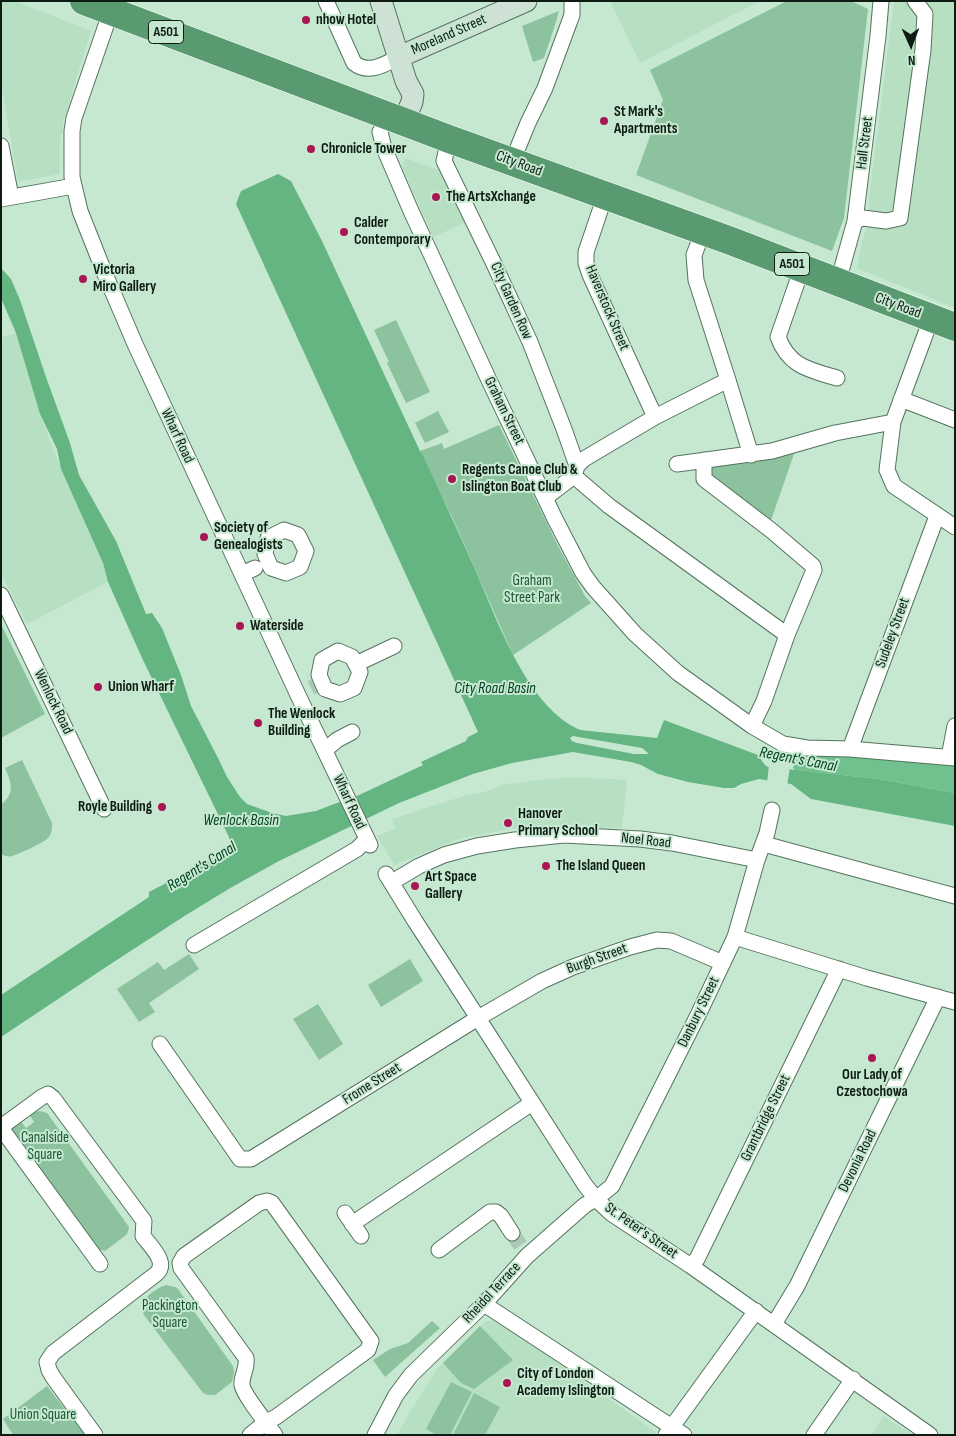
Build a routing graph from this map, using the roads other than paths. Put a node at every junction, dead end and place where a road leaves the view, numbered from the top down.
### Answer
1 (84, 1) edge
2 (326, 1) edge
3 (381, 1) edge
4 (526, 1) edge
5 (572, 1) edge
6 (881, 1) edge
7 (915, 1) edge
8 (111, 11) junction
9 (399, 57) junction
10 (396, 118) junction
11 (449, 139) junction
12 (1, 146) edge
13 (512, 162) junction
14 (74, 186) junction
15 (605, 196) junction
16 (6, 198) edge
17 (855, 221) junction
18 (703, 231) junction
19 (802, 268) junction
20 (838, 282) junction
21 (937, 328) edge
22 (837, 378) dead end
23 (728, 380) junction
24 (901, 399) junction
25 (655, 417) junction
26 (955, 420) edge
27 (894, 422) junction
28 (750, 455) junction
29 (704, 460) junction
30 (677, 464) dead end
31 (576, 471) junction
32 (545, 498) junction
33 (937, 516) junction
34 (955, 527) edge
35 (1, 595) edge
36 (787, 635) junction
37 (394, 646) dead end
38 (356, 664) junction
39 (311, 688) junction
40 (752, 726) junction
41 (955, 726) edge
42 (352, 732) dead end
43 (324, 750) junction
44 (850, 750) junction
45 (952, 758) edge
46 (104, 809) dead end
47 (772, 810) dead end
48 (764, 844) junction
49 (757, 860) junction
50 (389, 878) joint
51 (955, 896) edge
52 (735, 937) junction
53 (194, 945) dead end
54 (723, 963) junction
55 (839, 969) junction
56 (938, 997) junction
57 (955, 1002) edge
58 (478, 1018) junction
59 (160, 1044) dead end
60 (532, 1104) junction
61 (1, 1128) edge
62 (596, 1199) junction
63 (512, 1233) tunnel mouth
64 (361, 1236) dead end
65 (439, 1250) dead end
66 (100, 1264) dead end
67 (691, 1266) junction
68 (484, 1304) junction
69 (756, 1311) junction
70 (774, 1324) junction
71 (853, 1380) junction
72 (266, 1422) junction
73 (674, 1432) edge
74 (95, 1435) edge
75 (250, 1435) edge
76 (275, 1435) edge
77 (375, 1435) edge
78 (814, 1435) edge
79 (930, 1435) edge

1 - 8 highway, City Road / A501
2 - 9 street
3 - 9 street
4 - 9 street, Moreland Street
5 - 13 street
6 - 17 street, Hall Street
7 - 17 street
8 - 10 highway, City Road / A501
8 - 14 street, Wharf Road
9 - 10 street
10 - 11 highway, City Road / A501
10 - 32 street, Graham Street
11 - 13 highway, City Road / A501
11 - 31 street, City Garden Row
12 - 16 street
13 - 15 highway, City Road / A501
14 - 16 street
14 - 39 street, Wharf Road
15 - 18 highway, City Road / A501
15 - 25 street, Haverstock Street
17 - 20 street, Hall Street
18 - 19 highway, City Road / A501
18 - 23 street
19 - 20 highway, City Road / A501
19 - 22 street
20 - 21 highway, City Road / A501
21 - 24 street
23 - 25 street
23 - 28 street
24 - 26 street
24 - 27 street
25 - 31 street
27 - 28 street
27 - 33 street
28 - 29 street
29 - 30 street
29 - 36 street
31 - 32 street
31 - 36 street
32 - 40 street, Graham Street
33 - 34 street
33 - 44 street, Sudeley Street
35 - 46 street, Wenlock Road
36 - 40 street
37 - 38 street
38 - 39 street
38 - 39 street
39 - 43 street, Wharf Road
40 - 44 street, Graham Street
41 - 45 street
42 - 43 street
43 - 53 street, Wharf Road
44 - 45 street
47 - 48 street, Danbury Street
48 - 49 street, Danbury Street
48 - 51 street
49 - 50 street, Noel Road
49 - 52 street, Danbury Street
50 - 58 street, St. Peter's Street
52 - 54 street, Danbury Street
52 - 55 street
54 - 58 street, Burgh Street
54 - 62 street, Danbury Street
55 - 56 street
55 - 67 street, Grantbridge Street
56 - 57 street
56 - 70 street, Devonia Road
58 - 59 street, Frome Street
58 - 60 street, St. Peter's Street
60 - 62 street, St. Peter's Street
60 - 64 street
61 - 66 street
61 - 74 street
62 - 67 street, St. Peter's Street
62 - 68 street, Rheidol Terrace
63 - 65 street
67 - 69 street, St. Peter's Street
68 - 73 street
68 - 77 street, Rheidol Terrace
69 - 70 street, St. Peter's Street
69 - 73 street
70 - 71 street, St. Peter's Street
71 - 78 street
71 - 79 street, St. Peter's Street
72 - 72 street
72 - 75 street
72 - 76 street

